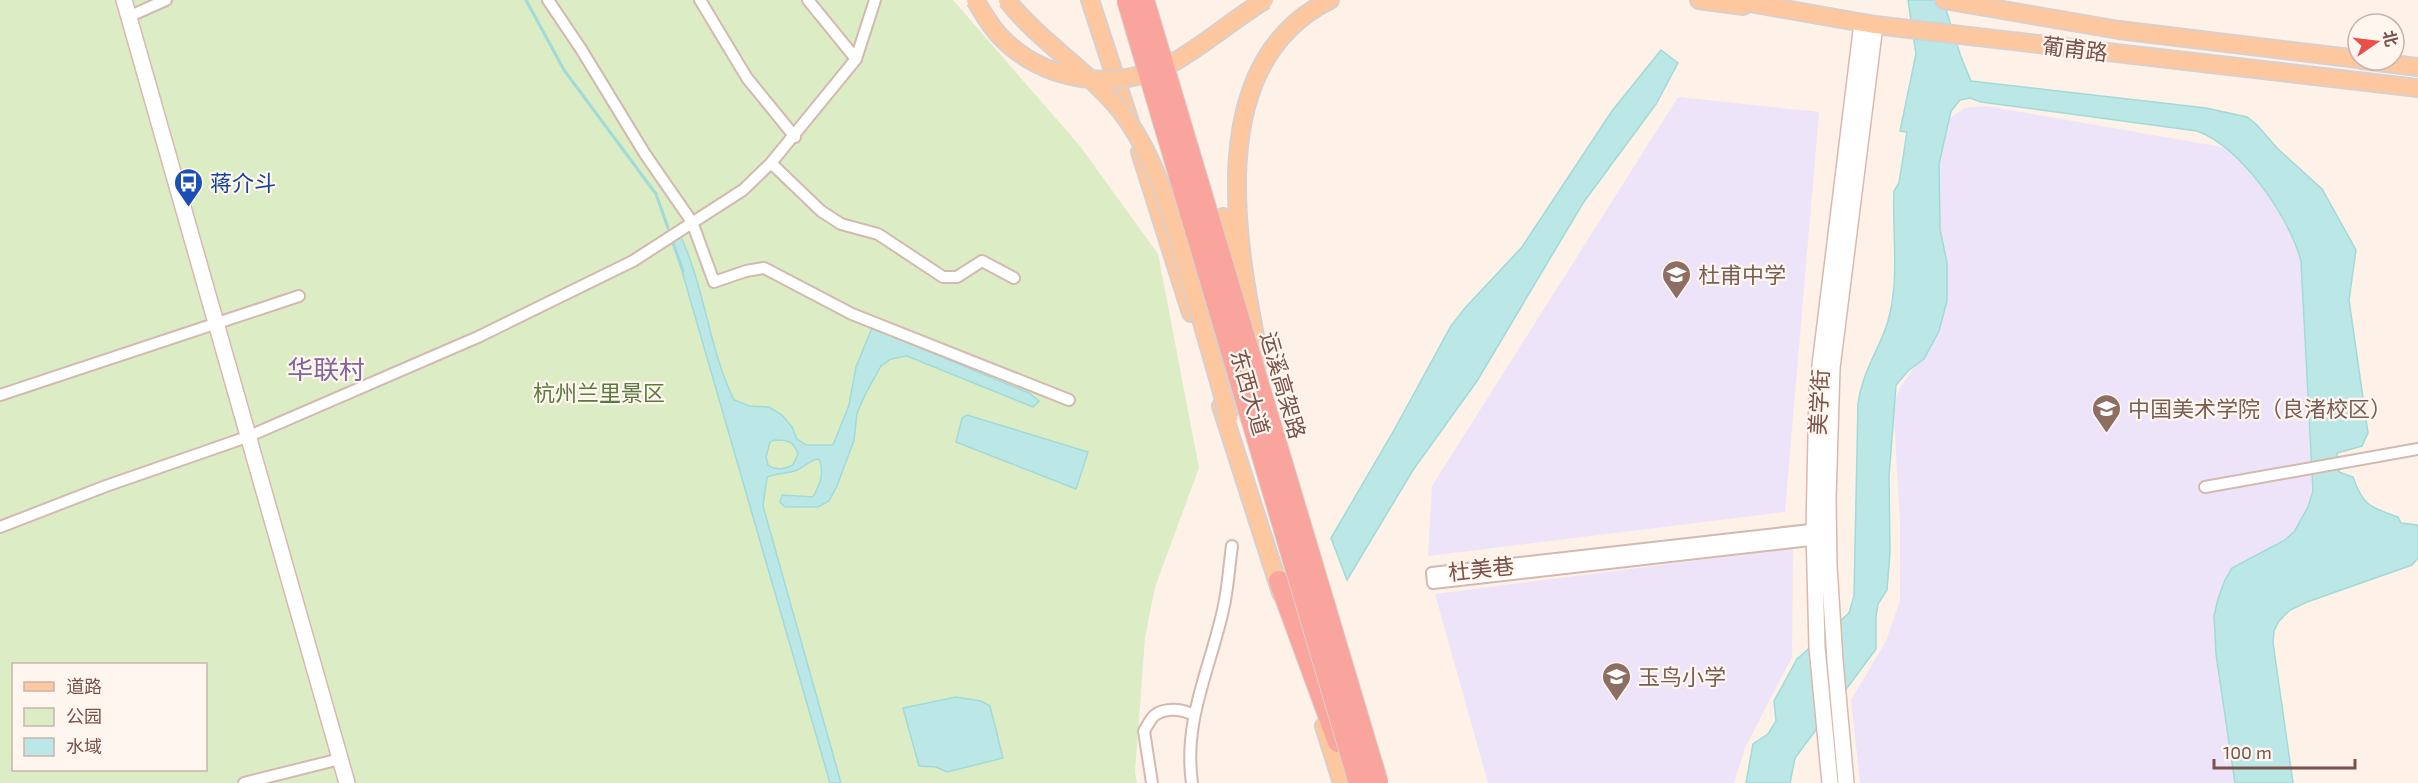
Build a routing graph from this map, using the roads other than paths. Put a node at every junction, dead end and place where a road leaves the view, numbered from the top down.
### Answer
1 (124, 0) edge
2 (166, 0) edge
3 (548, 0) edge
4 (700, 0) edge
5 (808, 0) edge
6 (875, 0) edge
7 (975, 0) edge
8 (1007, 0) edge
9 (1090, 0) edge
10 (1127, 0) edge
11 (1135, 0) edge
12 (1144, 0) edge
13 (1265, 0) edge
14 (1330, 0) edge
15 (1699, 0) edge
16 (1944, 0) edge
17 (1733, 2) edge
18 (128, 17) junction
19 (1869, 24) junction
20 (2346, 58) edge
21 (856, 59) junction
22 (2418, 88) edge
23 (795, 136) junction
24 (771, 163) junction
25 (1223, 217) dead end
26 (692, 222) junction
27 (1014, 278) dead end
28 (299, 296) dead end
29 (215, 324) junction
30 (1261, 368) junction
31 (0, 395) edge
32 (1069, 400) dead end
33 (247, 437) junction
34 (2418, 449) edge
35 (2205, 487) dead end
36 (0, 527) edge
37 (1821, 534) junction
38 (1232, 546) dead end
39 (1318, 567) joint
40 (1279, 581) joint
41 (1193, 715) junction
42 (340, 759) junction
43 (244, 783) edge
44 (347, 783) edge
45 (1152, 783) edge
46 (1192, 783) edge
47 (1342, 783) edge
48 (1353, 783) edge
49 (1359, 783) edge
50 (1370, 783) edge
51 (1379, 783) edge
52 (1830, 783) edge
53 (1846, 783) edge

1 - 18 street
2 - 18 street
3 - 26 street
4 - 23 street
5 - 21 street
6 - 21 street
7 - 13 main road, bridge
8 - 40 main road, bridge
9 - 47 main road
10 - 49 highway, 运溪高架路, bridge
11 - 50 main road, 东西大道
12 - 51 highway, 运溪高架路, bridge
14 - 30 main road
15 - 17 main road, 葡甫路
16 - 20 main road, 葡甫路
17 - 19 main road, 葡甫路
18 - 29 street
19 - 22 main road, 葡甫路
19 - 37 street, 美学街
21 - 23 street
23 - 24 street
24 - 26 street
24 - 27 street
25 - 30 main road
26 - 32 street
26 - 33 street
28 - 29 street
29 - 31 street
29 - 33 street
30 - 39 main road
33 - 36 street
33 - 42 street
34 - 35 street
37 - 37 street, 杜美巷
37 - 52 street, 美学街
37 - 53 street, 美学街
38 - 41 street
39 - 51 highway, bridge
40 - 48 highway
41 - 45 street
41 - 46 street
42 - 43 street
42 - 44 street

